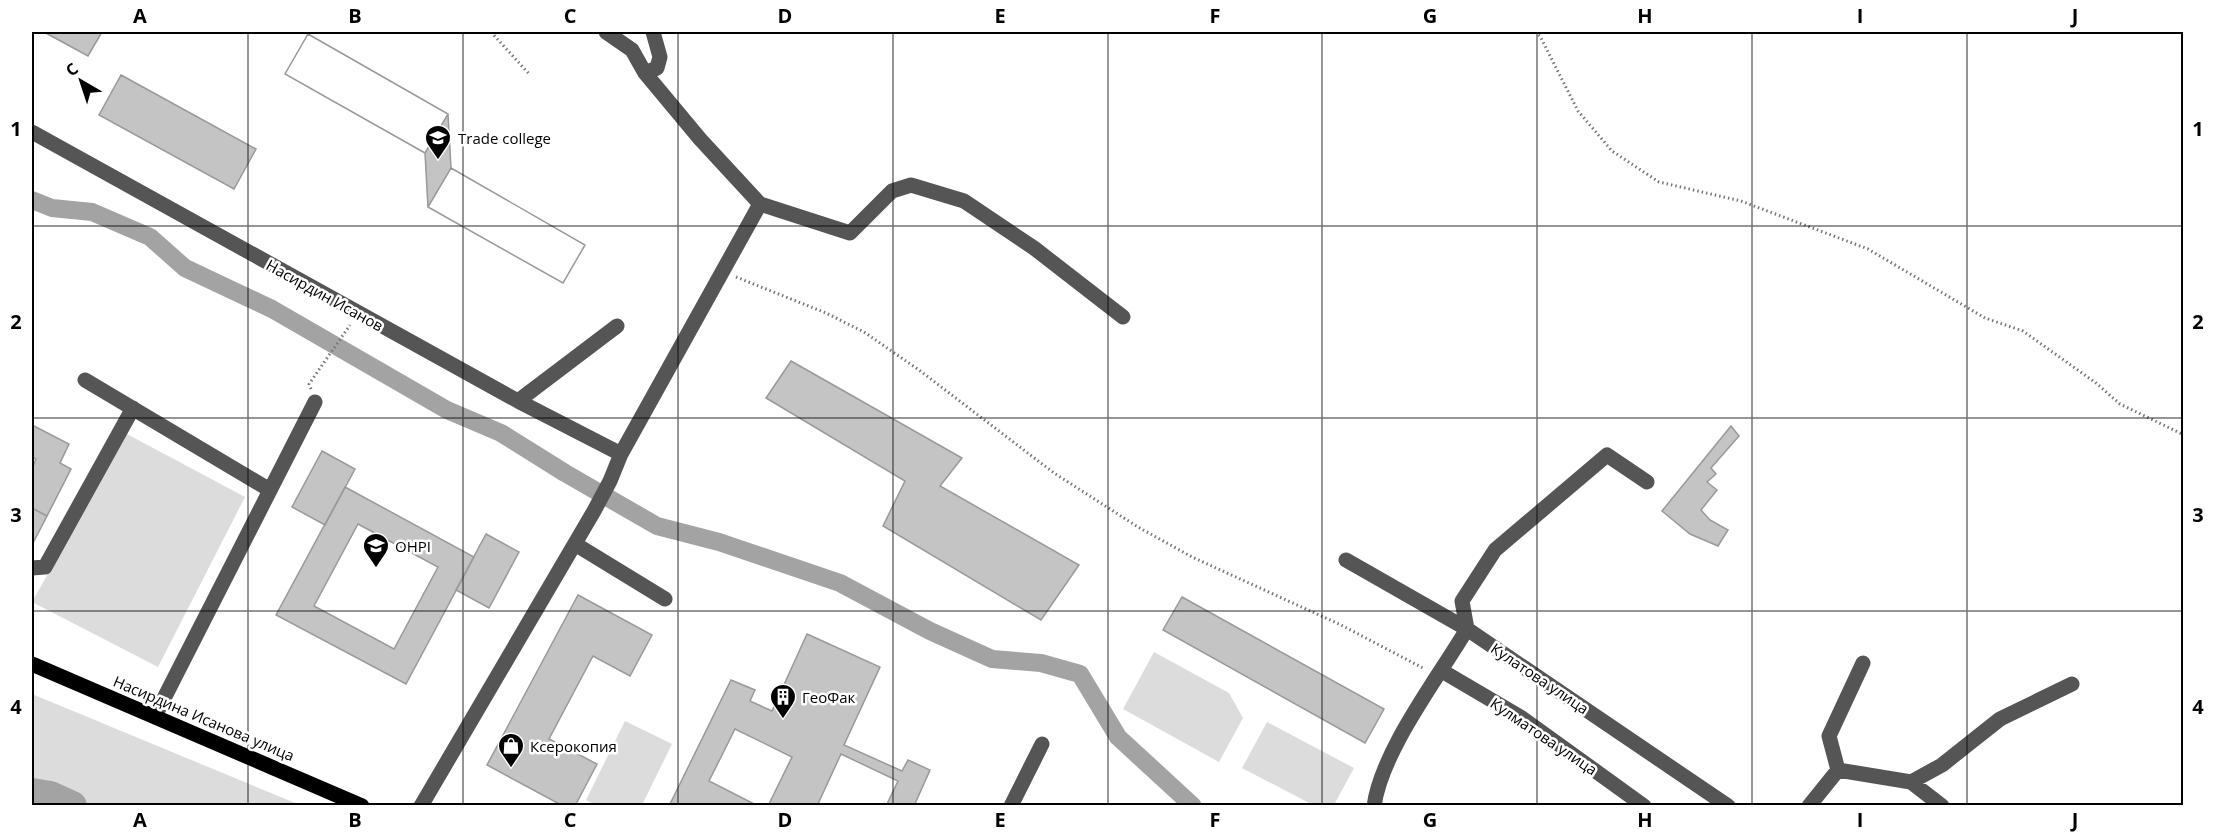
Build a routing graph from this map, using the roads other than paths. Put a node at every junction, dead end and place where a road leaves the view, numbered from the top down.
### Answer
1 (606, 32) edge
2 (653, 32) edge
3 (645, 74) junction
4 (32, 132) edge
5 (760, 204) junction
6 (1123, 317) dead end
7 (617, 326) dead end
8 (85, 380) dead end
9 (518, 401) junction
10 (315, 402) road end
11 (133, 408) junction
12 (621, 454) junction
13 (1647, 482) dead end
14 (270, 490) junction
15 (574, 544) junction
16 (1346, 560) dead end
17 (32, 568) edge
18 (665, 599) dead end
19 (1467, 629) junction
20 (1863, 663) dead end
21 (32, 664) edge
22 (1442, 671) junction
23 (2072, 684) dead end
24 (155, 716) junction
25 (1042, 744) dead end
26 (1838, 770) junction
27 (1911, 782) junction
28 (1374, 799) edge
29 (363, 806) edge
30 (421, 806) edge
31 (1011, 806) edge
32 (1644, 806) edge
33 (1728, 806) edge
34 (1809, 806) edge
35 (1942, 806) edge

1 - 3 street
2 - 3 street
3 - 5 street
4 - 9 street, Насирдин Исанов
5 - 6 street
5 - 12 street
7 - 9 street
8 - 11 street
9 - 12 street, Насирдин Исанов
10 - 14 street
11 - 14 street
11 - 17 street
12 - 15 street
13 - 19 street
14 - 24 street
15 - 18 street
15 - 30 street
16 - 19 street, Кулатова улица
19 - 22 street
19 - 33 street, Кулатова улица
20 - 26 street
21 - 24 main road, Насирдина Исанова улица
22 - 28 street
22 - 32 street, Кулматова улица
23 - 27 street
24 - 29 main road, Насирдина Исанова улица
25 - 31 street
26 - 27 street
26 - 34 street
27 - 35 street

